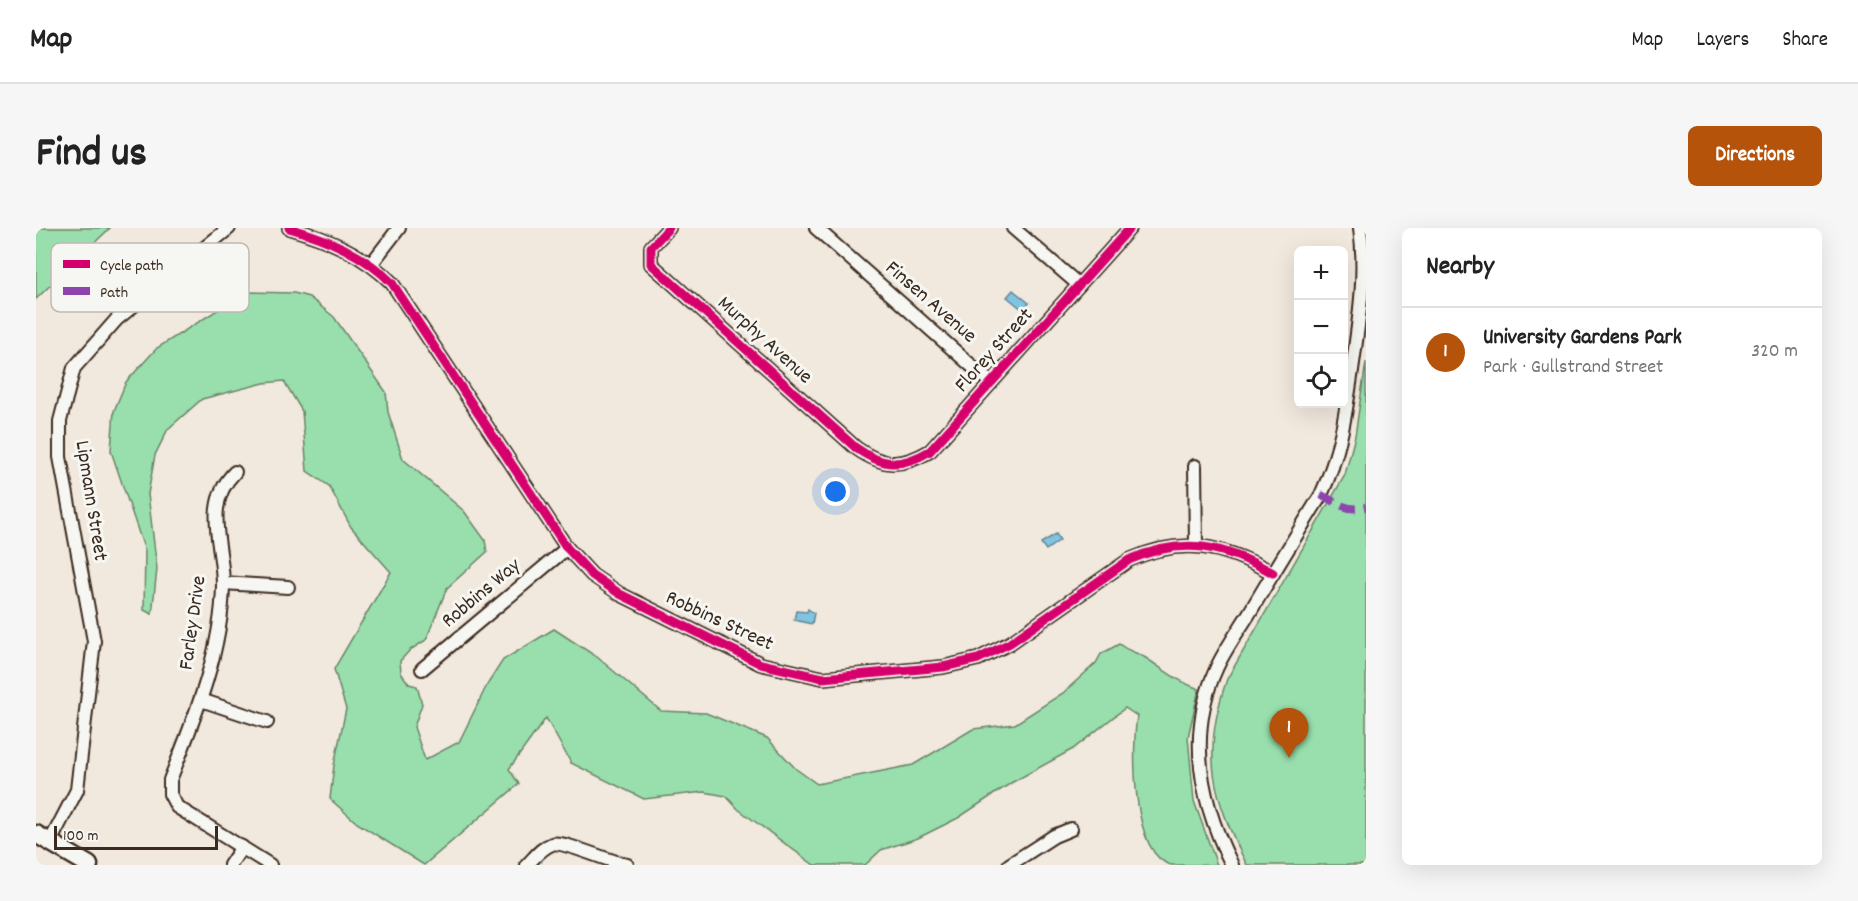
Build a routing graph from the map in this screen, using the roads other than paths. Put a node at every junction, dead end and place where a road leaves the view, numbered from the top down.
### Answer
1 (229, 228) edge
2 (289, 228) edge
3 (399, 228) edge
4 (669, 228) edge
5 (816, 228) edge
6 (1013, 228) edge
7 (1130, 228) edge
8 (1360, 228) edge
9 (211, 243) edge
10 (372, 263) junction
11 (1078, 285) junction
12 (126, 312) edge
13 (1363, 316) edge
14 (991, 383) junction
15 (870, 458) joint
16 (1195, 466) dead end
17 (235, 472) dead end
18 (1196, 545) junction
19 (567, 548) junction
20 (1273, 573) junction
21 (223, 583) junction
22 (288, 587) dead end
23 (423, 669) dead end
24 (75, 687) dead end
25 (89, 688) junction
26 (201, 700) junction
27 (267, 722) dead end
28 (1071, 829) dead end
29 (43, 838) edge
30 (242, 847) junction
31 (89, 865) edge
32 (230, 865) edge
33 (270, 865) edge
34 (527, 865) edge
35 (627, 865) edge
36 (1009, 865) edge
37 (1232, 865) edge

1 - 9 street, Lipmann Street
2 - 10 street, Robbins Street
3 - 10 street
4 - 15 street, Murphy Avenue
5 - 14 street, Finsen Avenue
6 - 11 street
7 - 11 street, Florey Street
8 - 13 street
10 - 19 street, Robbins Street
11 - 14 street, Florey Street
12 - 25 street, Lipmann Street
13 - 20 street
14 - 15 street, Florey Street
16 - 18 street
17 - 21 street, Farley Drive
18 - 19 street, Robbins Street
18 - 20 street, Robbins Street
19 - 23 street, Robbins Way
20 - 37 street
21 - 22 street
21 - 26 street, Farley Drive
24 - 25 street
25 - 29 street, Lipmann Street
26 - 27 street
26 - 30 street, Farley Drive
28 - 36 street
29 - 31 main road
30 - 32 street
30 - 33 street
34 - 35 street

